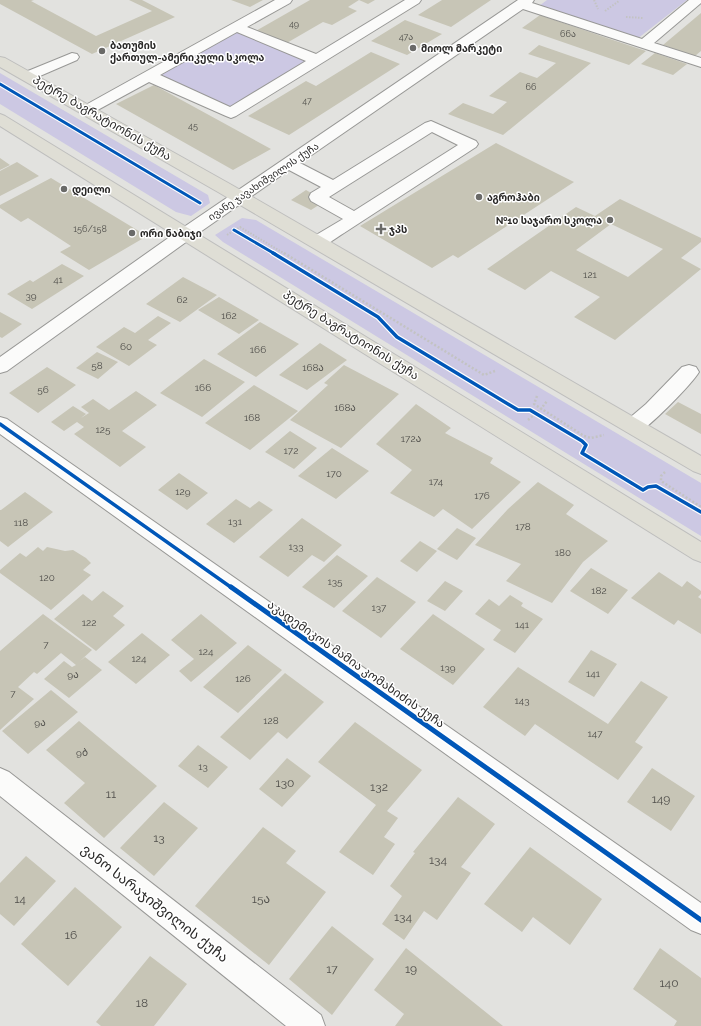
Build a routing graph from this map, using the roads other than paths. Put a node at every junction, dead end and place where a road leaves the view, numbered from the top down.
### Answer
1 (285, 0) edge
2 (414, 0) edge
3 (697, 0) edge
4 (525, 2) edge
5 (236, 27) junction
6 (644, 44) junction
7 (72, 57) dead end
8 (686, 58) junction
9 (317, 60) junction
10 (0, 61) edge
11 (701, 63) edge
12 (701, 68) edge
13 (28, 76) junction
14 (149, 76) junction
15 (87, 110) junction
16 (0, 119) edge
17 (289, 164) junction
18 (332, 186) junction
19 (240, 197) junction
20 (354, 218) junction
21 (187, 233) junction
22 (317, 242) junction
23 (0, 366) edge
24 (697, 370) edge
25 (0, 424) edge
26 (633, 426) junction
27 (701, 466) edge
28 (701, 553) edge
29 (0, 780) edge
30 (701, 920) edge
31 (310, 1026) edge

1 - 5 street
2 - 9 street
3 - 6 street
4 - 6 street
4 - 17 street, ივანე ჯავახიშვილის ქუჩა
5 - 9 street
5 - 14 street
6 - 8 street
7 - 13 street
8 - 11 street
8 - 12 street
9 - 14 street
10 - 13 main road, პეტრე ბაგრატიონის ქუჩა
13 - 15 main road, პეტრე ბაგრატიონის ქუჩა
14 - 15 street
15 - 19 main road, პეტრე ბაგრატიონის ქუჩა
16 - 21 main road, პეტრე ბაგრატიონის ქუჩა
17 - 18 street
17 - 19 street, ივანე ჯავახიშვილის ქუჩა
18 - 20 street
18 - 20 street
19 - 21 street, ივანე ჯავახიშვილის ქუჩა
19 - 22 main road, პეტრე ბაგრატიონის ქუჩა
20 - 22 street
21 - 23 street, ივანე ჯავახიშვილის ქუჩა
21 - 28 main road, პეტრე ბაგრატიონის ქუჩა
22 - 26 main road, პეტრე ბაგრატიონის ქუჩა
24 - 26 street
25 - 30 street, აკადემიკოს მამია კომახიძის ქუჩა
26 - 27 main road, პეტრე ბაგრატიონის ქუჩა
29 - 31 street, ვანო სარაჯიშვილის ქუჩა

